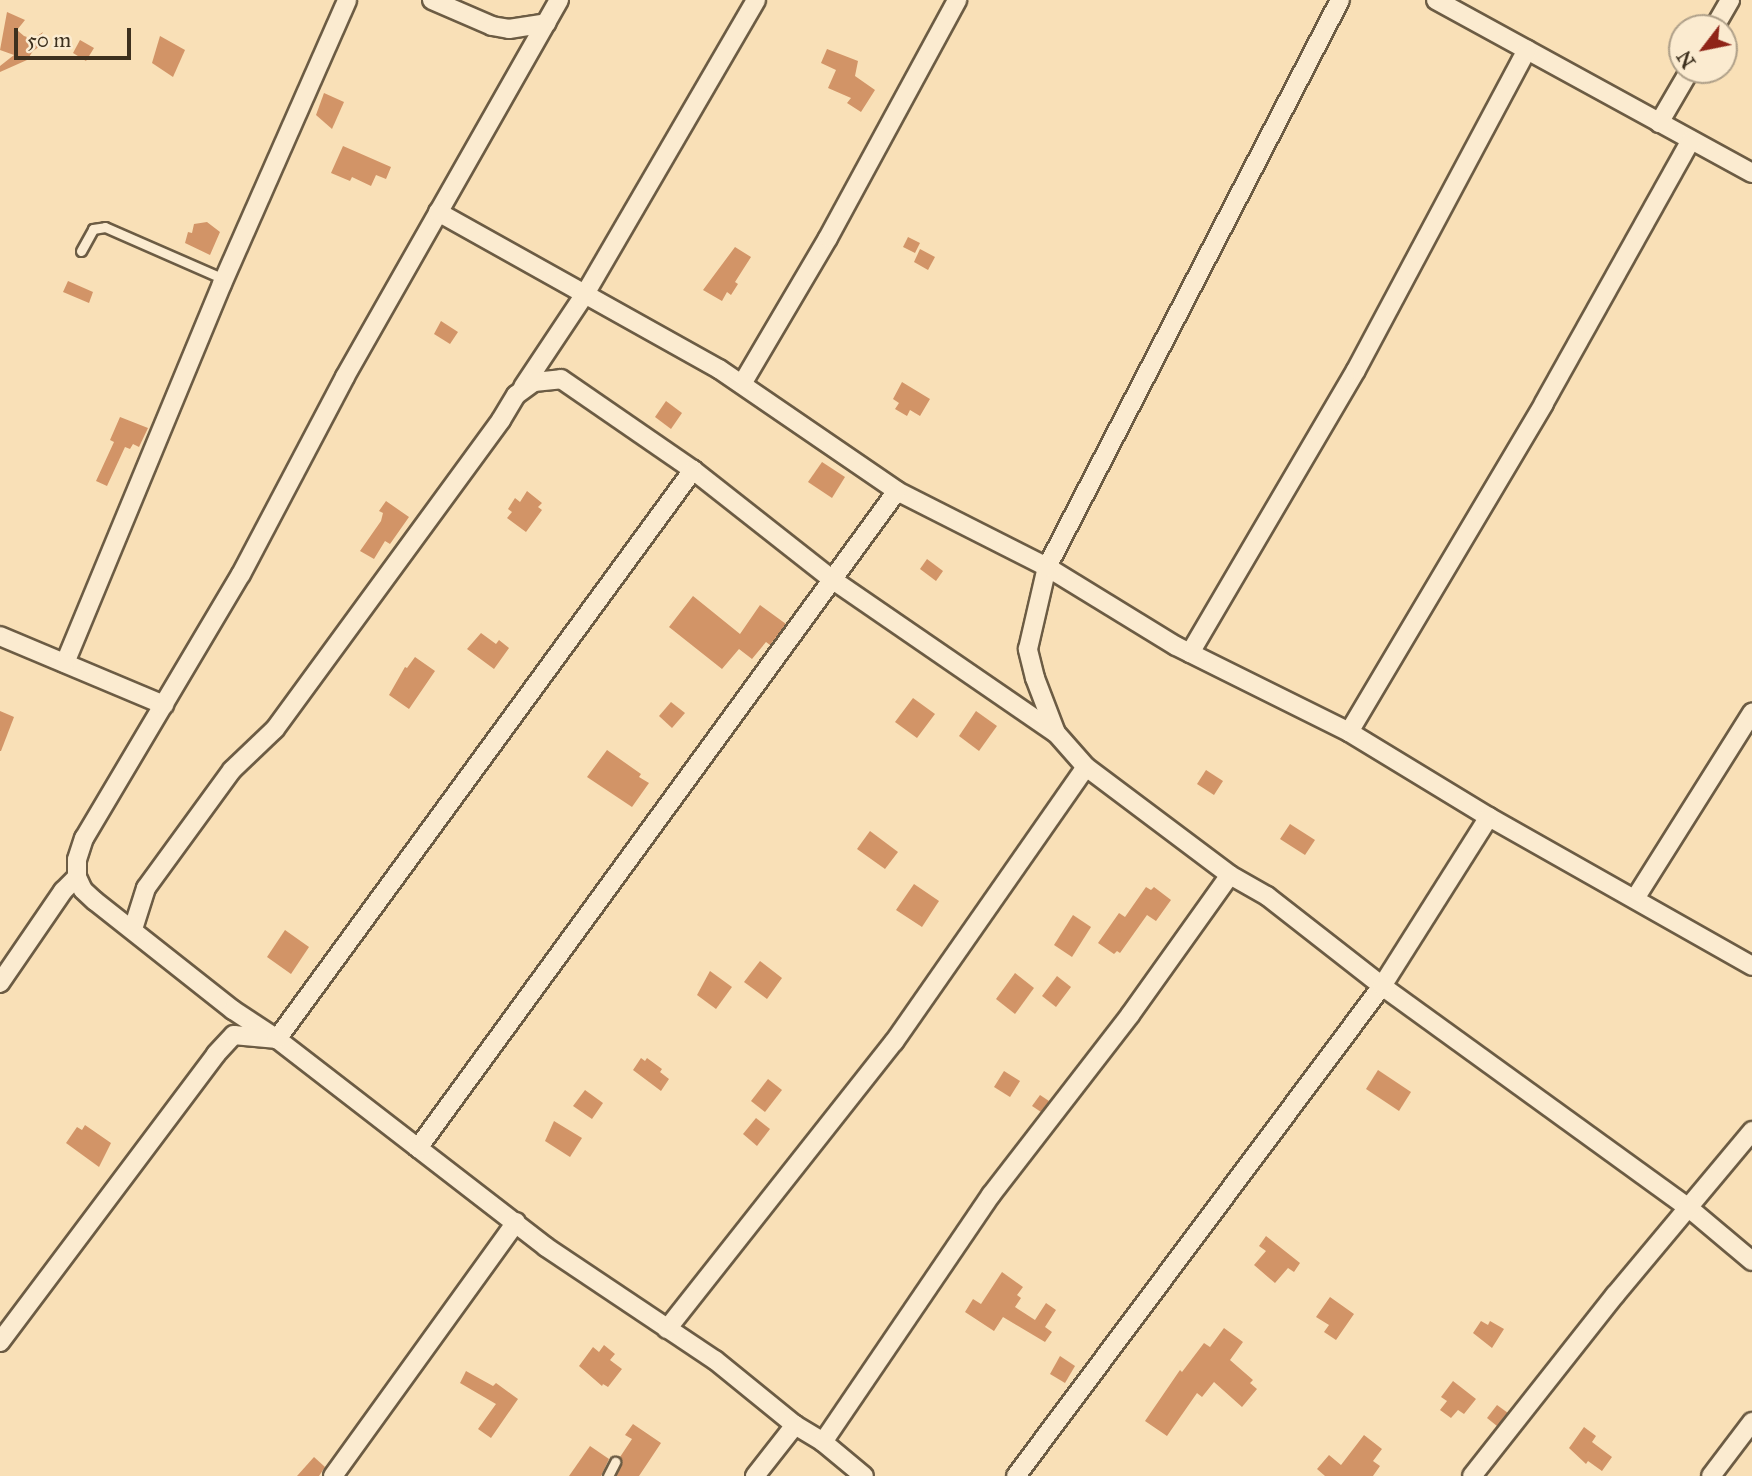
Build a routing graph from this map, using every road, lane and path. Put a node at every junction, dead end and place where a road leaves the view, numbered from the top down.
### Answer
1 (347, 0) edge
2 (432, 0) edge
3 (559, 0) edge
4 (756, 0) edge
5 (957, 0) edge
6 (1340, 0) edge
7 (1436, 0) edge
8 (547, 23) junction
9 (1527, 51) junction
10 (1682, 84) edge
11 (1659, 123) junction
12 (1691, 141) junction
13 (1752, 173) edge
14 (438, 212) junction
15 (81, 251) dead end
16 (225, 279) junction
17 (584, 294) junction
18 (742, 384) junction
19 (523, 387) junction
20 (692, 470) junction
21 (897, 491) junction
22 (1047, 567) junction
23 (833, 580) junction
24 (0, 636) edge
25 (1190, 653) junction
26 (65, 663) junction
27 (164, 705) junction
28 (1752, 713) edge
29 (1349, 732) junction
30 (1056, 733) junction
31 (1086, 767) junction
32 (1489, 817) junction
33 (1230, 875) junction
34 (77, 877) junction
35 (1636, 897) junction
36 (133, 929) junction
37 (1752, 966) edge
38 (0, 983) edge
39 (1382, 986) junction
40 (276, 1039) junction
41 (1752, 1131) edge
42 (418, 1148) junction
43 (1690, 1209) junction
44 (516, 1222) junction
45 (1752, 1261) edge
46 (667, 1329) junction
47 (0, 1342) edge
48 (1752, 1422) edge
49 (795, 1425) junction
50 (823, 1441) junction
51 (615, 1462) dead end
52 (333, 1476) edge
53 (608, 1476) edge
54 (755, 1476) edge
55 (864, 1476) edge
56 (1016, 1476) edge
57 (1472, 1476) edge
58 (1711, 1476) edge

1 - 16 street
2 - 8 street
3 - 8 street
4 - 17 street
5 - 18 street
6 - 22 street
7 - 9 street
8 - 14 street
9 - 11 street
9 - 25 street
10 - 11 street
11 - 12 street
12 - 13 street
12 - 29 street
14 - 17 street
14 - 27 street
15 - 16 lane
16 - 26 street
17 - 18 street
17 - 19 street
18 - 21 street
19 - 20 street
19 - 36 street
20 - 23 street
20 - 40 street
21 - 22 street
21 - 23 street
22 - 25 street
22 - 30 street
23 - 30 street
23 - 42 street
24 - 26 street
25 - 29 street
26 - 27 street
27 - 34 street
28 - 35 street
29 - 32 street
30 - 31 street
31 - 33 street
31 - 46 street
32 - 35 street
32 - 39 street
33 - 39 street
33 - 50 street
34 - 36 street
34 - 38 street
35 - 37 street
36 - 40 street
39 - 43 street
39 - 56 street
40 - 42 street
40 - 47 street
41 - 43 street
42 - 44 street
43 - 45 street
43 - 57 street
44 - 46 street
44 - 52 street
46 - 49 street
48 - 58 street
49 - 50 street
49 - 54 street
50 - 55 street
51 - 53 lane

